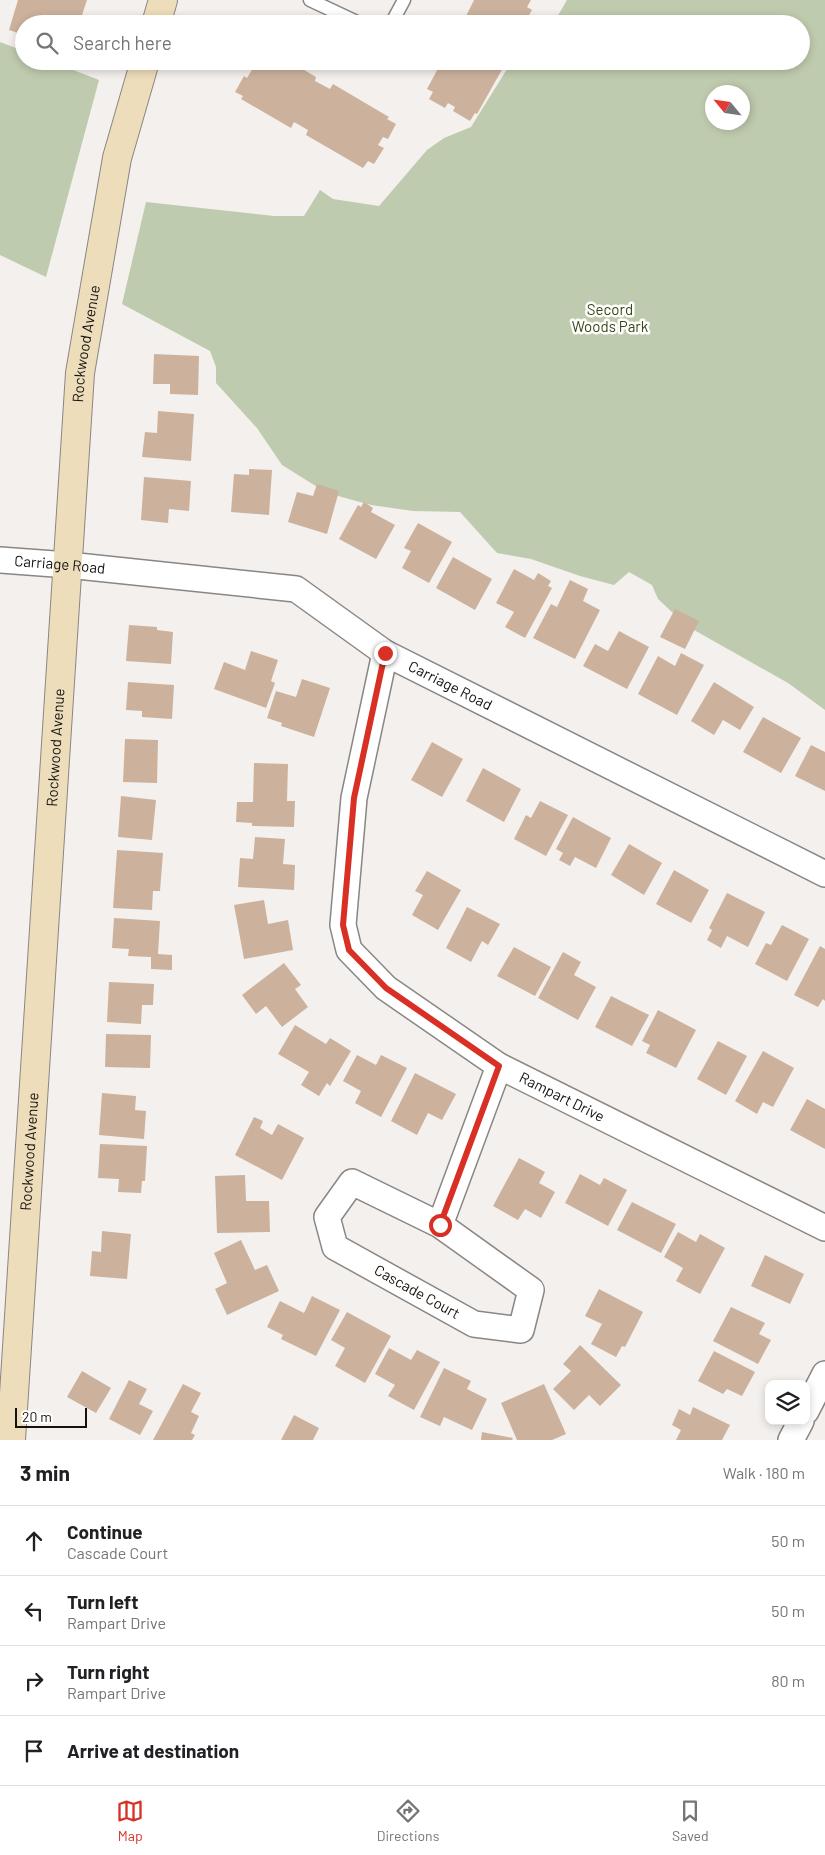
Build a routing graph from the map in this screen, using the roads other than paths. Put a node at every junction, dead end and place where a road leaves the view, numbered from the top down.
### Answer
1 (163, 0) edge
2 (310, 0) edge
3 (404, 0) edge
4 (159, 15) edge
5 (342, 15) edge
6 (396, 15) edge
7 (142, 70) edge
8 (0, 560) edge
9 (68, 564) junction
10 (385, 653) junction
11 (825, 874) edge
12 (499, 1066) junction
13 (440, 1225) junction
14 (825, 1228) edge
15 (825, 1374) edge
16 (810, 1403) edge
17 (799, 1425) edge
18 (0, 1433) edge
19 (12, 1440) edge
20 (791, 1440) edge

1 - 4 street
2 - 5 lane
3 - 6 lane
7 - 9 street, Rockwood Avenue
8 - 9 street, Carriage Road
9 - 10 street, Carriage Road
9 - 19 street, Rockwood Avenue
10 - 11 street, Carriage Road
10 - 12 street, Rampart Drive
12 - 13 street
12 - 14 street, Rampart Drive
13 - 13 street, Cascade Court
15 - 16 street
17 - 20 street
18 - 19 street

